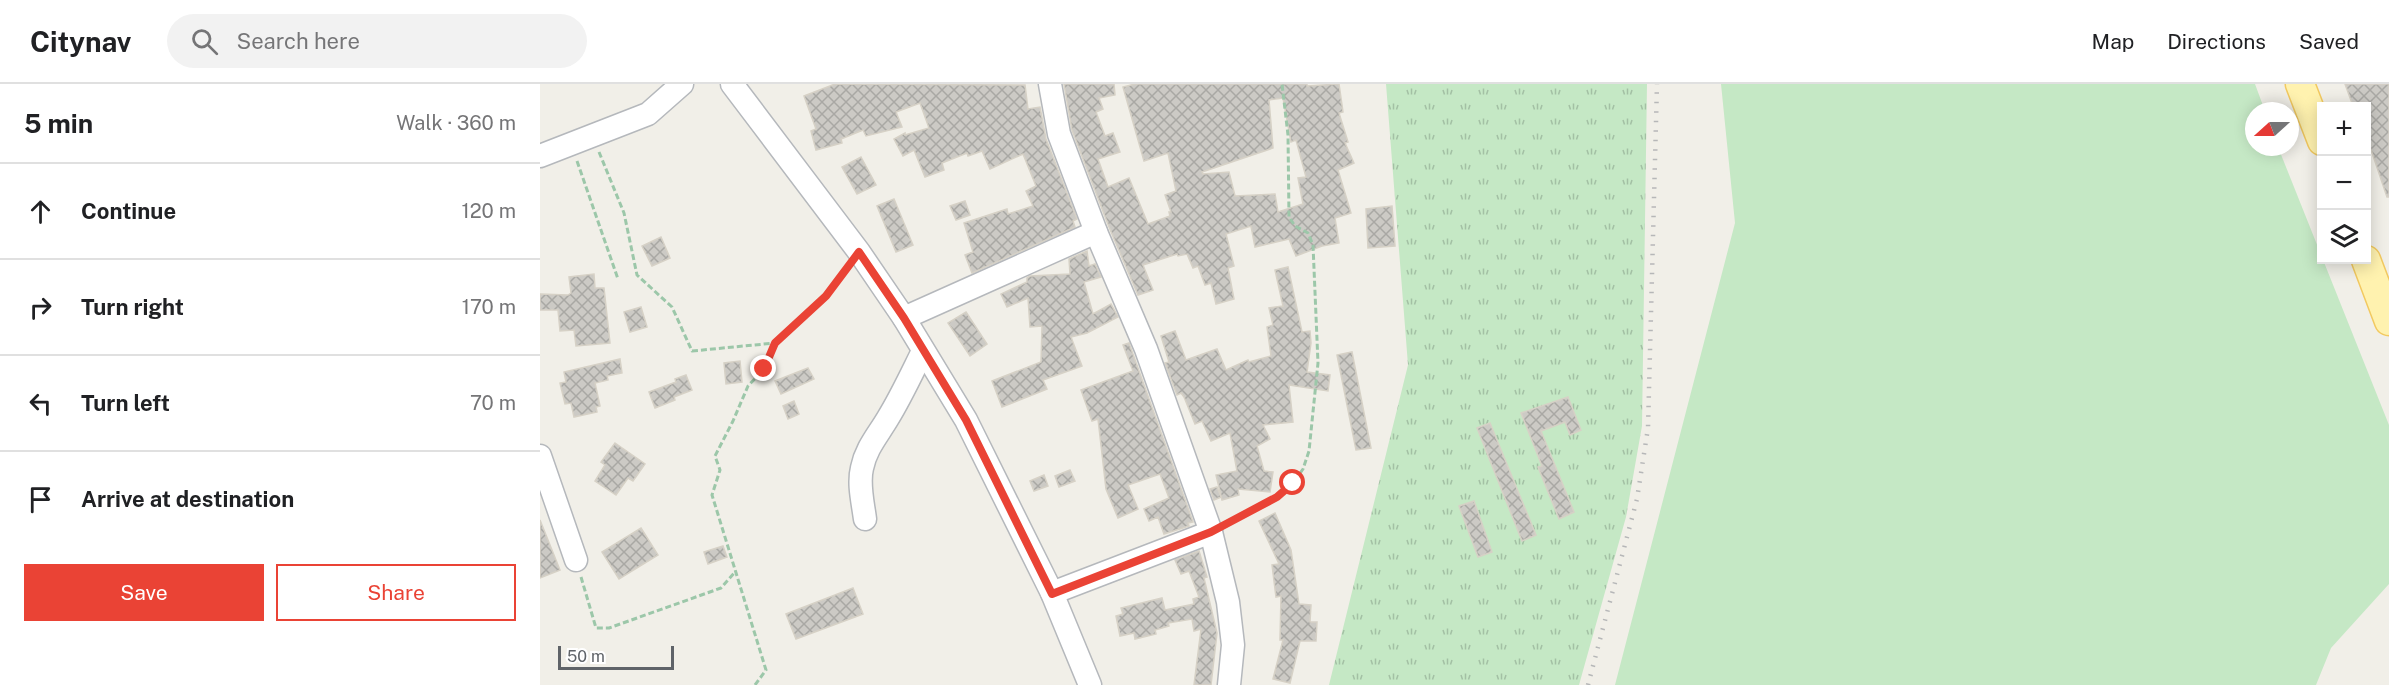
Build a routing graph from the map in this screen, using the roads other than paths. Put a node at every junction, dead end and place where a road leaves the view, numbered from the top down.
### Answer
1 (682, 84) edge
2 (732, 84) edge
3 (1050, 84) edge
4 (2300, 84) edge
5 (2317, 128) edge
6 (540, 156) edge
7 (1096, 232) junction
8 (2368, 264) edge
9 (904, 318) junction
10 (2389, 321) edge
11 (923, 351) junction
12 (540, 456) edge
13 (865, 519) dead end
14 (1211, 532) junction
15 (576, 560) road end
16 (1052, 594) junction
17 (1090, 685) edge
18 (1229, 685) edge

1 - 6 street
2 - 9 street
3 - 7 street
4 - 5 main road
7 - 9 street
7 - 14 street
8 - 10 main road
9 - 11 street
11 - 13 street
11 - 16 street
12 - 15 street
14 - 16 street
14 - 18 street
16 - 17 street

